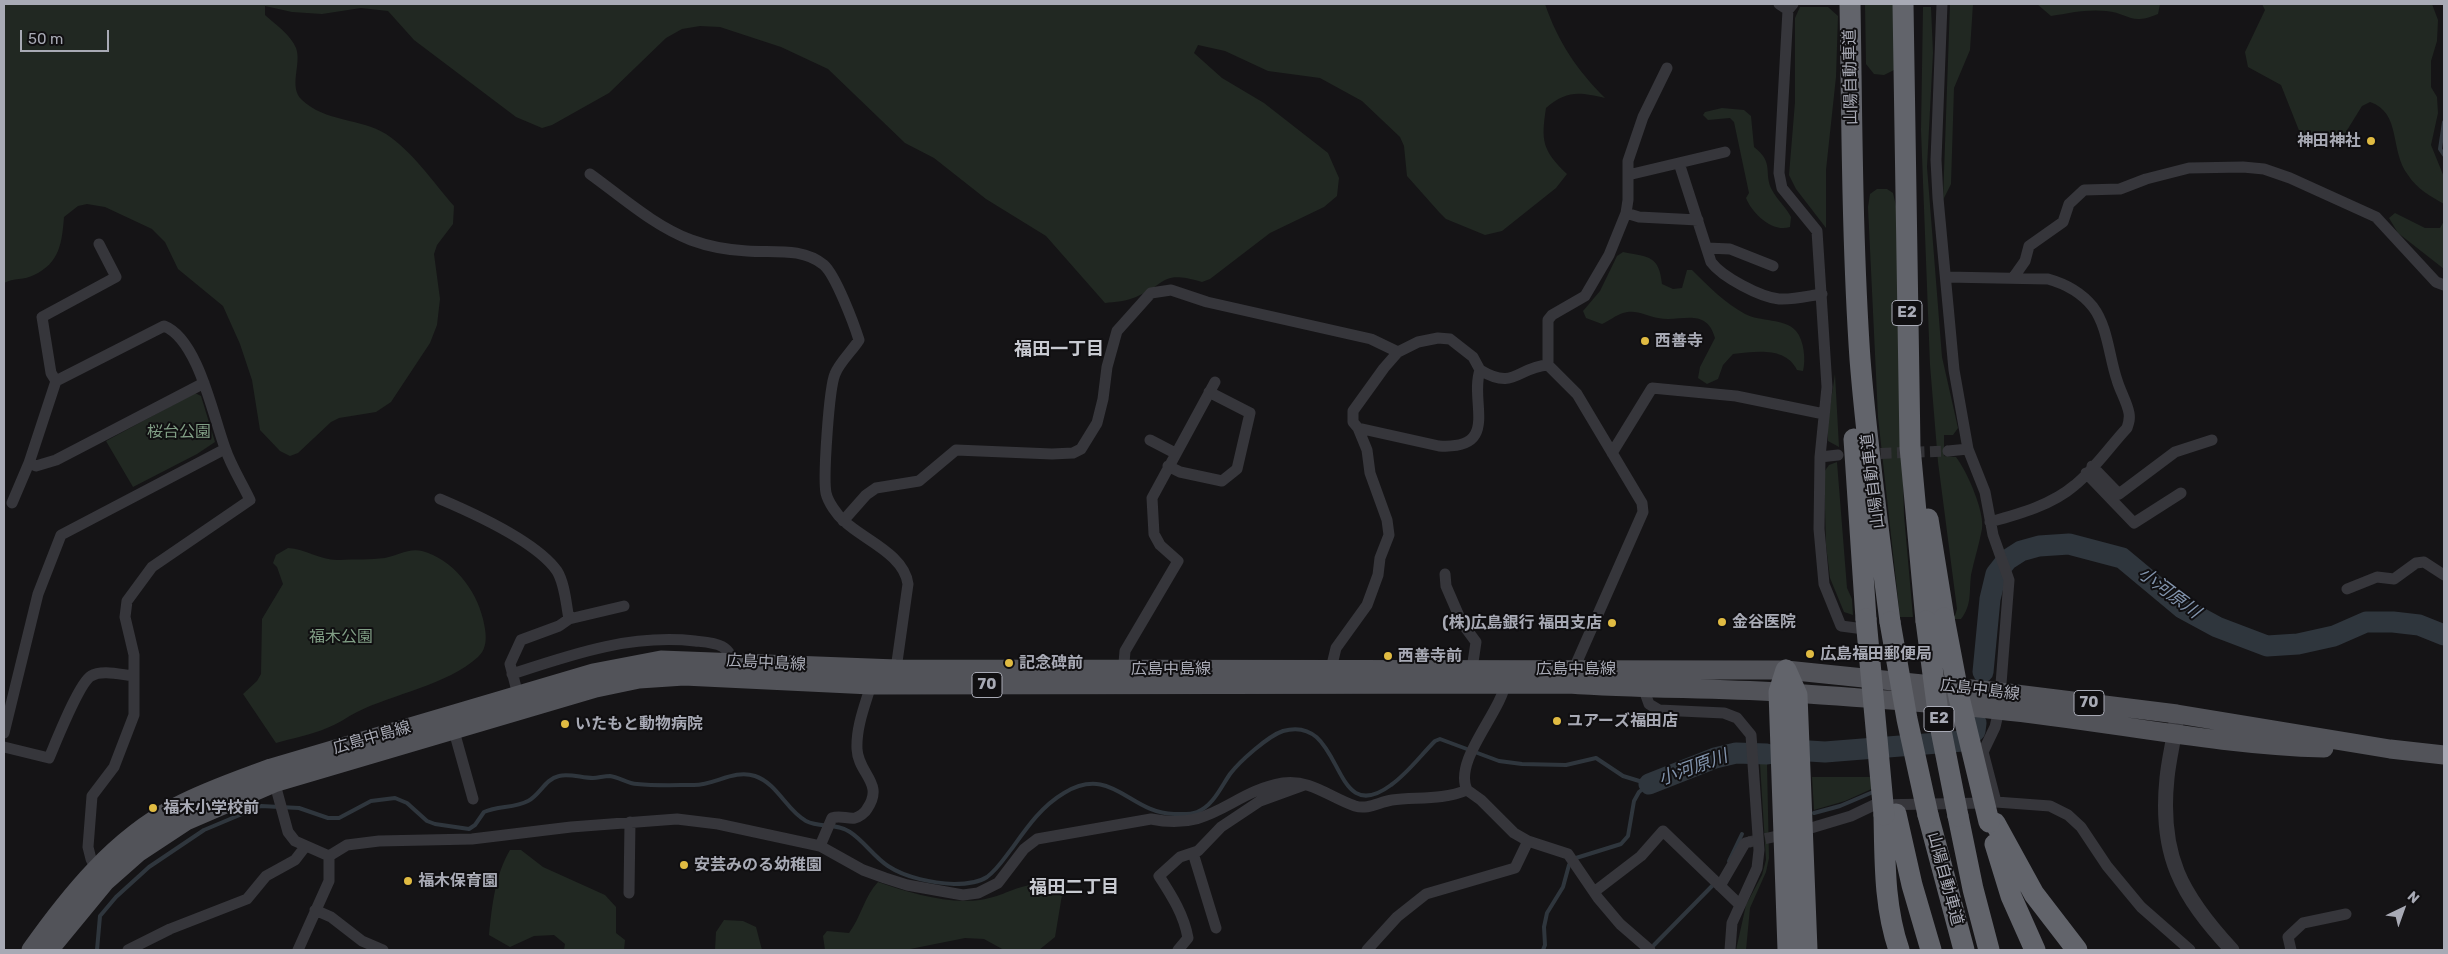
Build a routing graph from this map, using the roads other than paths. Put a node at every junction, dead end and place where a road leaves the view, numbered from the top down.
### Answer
1 (1850, 4) edge
2 (1903, 4) edge
3 (1942, 4) edge
4 (1787, 6) edge
5 (1667, 68) dead end
6 (1725, 152) dead end
7 (1679, 163) junction
8 (590, 174) dead end
9 (1628, 175) junction
10 (1852, 196) junction
11 (1626, 213) junction
12 (1698, 220) junction
13 (98, 244) dead end
14 (1707, 248) junction
15 (1773, 266) dead end
16 (1946, 277) junction
17 (2013, 278) junction
18 (2444, 285) edge
19 (1822, 294) junction
20 (1398, 352) junction
21 (1548, 365) junction
22 (1480, 370) junction
23 (56, 381) junction
24 (204, 383) junction
25 (1824, 414) junction
26 (1358, 428) junction
27 (1150, 440) dead end
28 (2212, 440) dead end
29 (225, 448) junction
30 (1968, 449) junction
31 (1948, 451) tunnel mouth
32 (1612, 453) junction
33 (1175, 454) junction
34 (1838, 455) dead end
35 (1820, 457) junction
36 (29, 463) junction
37 (1168, 466) junction
38 (2089, 470) junction
39 (2180, 493) dead end
40 (440, 499) dead end
41 (12, 503) dead end
42 (843, 521) junction
43 (1990, 522) junction
44 (1445, 574) dead end
45 (2444, 575) edge
46 (2347, 589) dead end
47 (624, 606) dead end
48 (570, 619) junction
49 (1935, 620) junction
50 (1472, 669) junction
51 (733, 670) junction
52 (1786, 670) junction
53 (512, 674) junction
54 (134, 676) junction
55 (1329, 676) junction
56 (896, 677) junction
57 (1123, 677) junction
58 (1506, 677) junction
59 (1571, 677) junction
60 (1866, 682) junction
61 (871, 685) junction
62 (1644, 690) junction
63 (1788, 693) junction
64 (518, 696) junction
65 (2000, 701) junction
66 (2178, 714) junction
67 (451, 723) junction
68 (4, 733) edge
69 (2175, 736) junction
70 (4, 747) edge
71 (2390, 749) junction
72 (2444, 755) edge
73 (273, 776) junction
74 (1306, 784) junction
75 (1466, 790) junction
76 (473, 799) dead end
77 (1890, 815) junction
78 (1994, 816) junction
79 (630, 822) junction
80 (1811, 828) dead end
81 (1528, 841) junction
82 (1749, 842) tunnel mouth
83 (820, 846) junction
84 (305, 847) junction
85 (1193, 853) junction
86 (329, 856) junction
87 (100, 875) junction
88 (1720, 886) junction
89 (1594, 892) junction
90 (629, 893) dead end
91 (1740, 905) junction
92 (315, 910) junction
93 (2346, 914) dead end
94 (1216, 928) dead end
95 (1642, 948) edge
96 (31, 950) edge
97 (49, 950) edge
98 (128, 950) edge
99 (298, 950) edge
100 (383, 950) edge
101 (1178, 950) edge
102 (1367, 950) edge
103 (1730, 950) edge
104 (1788, 950) edge
105 (1807, 950) edge
106 (1899, 950) edge
107 (1931, 950) edge
108 (1964, 950) edge
109 (1989, 950) edge
110 (2035, 950) edge
111 (2077, 950) edge
112 (2190, 950) edge
113 (2232, 950) edge
114 (2291, 950) edge

1 - 10 highway, 山陽自動車道 / E2
2 - 49 highway, 山陽自動車道 / E2
3 - 16 street
4 - 19 street
5 - 9 street
6 - 7 street
7 - 9 street
7 - 12 street
8 - 42 street
9 - 11 street
10 - 60 highway, bridge
10 - 108 highway, 山陽自動車道 / E2, bridge
11 - 12 street
11 - 21 street
12 - 14 street
13 - 23 street
14 - 15 street
14 - 19 street
16 - 17 street
16 - 30 street
17 - 18 street
17 - 38 street
19 - 25 street
20 - 22 street
20 - 26 street
20 - 42 street
21 - 22 street
21 - 32 street
22 - 26 street
23 - 24 street
23 - 36 street
24 - 29 street
24 - 36 street
25 - 32 street
25 - 35 street
26 - 55 street
27 - 33 street
28 - 38 street
29 - 54 street
29 - 68 street
30 - 31 street
30 - 43 street
32 - 59 street
33 - 37 street
33 - 37 street
34 - 35 street
35 - 60 street
36 - 41 street
37 - 57 street
38 - 39 street
38 - 43 street
40 - 48 street
42 - 56 street
43 - 65 street
44 - 50 street
45 - 46 street
47 - 48 street
48 - 53 street
49 - 78 highway, bridge
49 - 109 highway, 山陽自動車道 / E2, bridge
50 - 55 main road, 広島中島線 / 70
50 - 58 main road, 広島中島線 / 70
51 - 53 street
51 - 56 main road, 広島中島線 / 70
51 - 61 main road, 広島中島線 / 70
51 - 64 main road, 広島中島線 / 70
51 - 67 main road, 広島中島線 / 70
52 - 59 main road, 広島中島線 / 70
52 - 60 main road, 広島中島線 / 70
52 - 63 highway
53 - 64 street
54 - 70 street
54 - 87 street
55 - 57 main road, 広島中島線 / 70
55 - 58 main road, 広島中島線 / 70
56 - 57 main road, 広島中島線 / 70
56 - 61 main road, 広島中島線 / 70
58 - 59 main road, 広島中島線 / 70
58 - 75 street
59 - 62 main road, 広島中島線 / 70
60 - 65 main road, 広島中島線 / 70
60 - 77 highway, bridge
61 - 83 street
62 - 63 main road, 広島中島線 / 70
62 - 91 street
63 - 65 main road, 広島中島線 / 70
63 - 104 highway
63 - 105 highway
64 - 67 main road, 広島中島線 / 70
65 - 66 main road, 広島中島線 / 70
65 - 69 main road, 広島中島線 / 70
65 - 78 street
66 - 69 street
66 - 71 main road, 広島中島線 / 70
67 - 73 main road, 広島中島線 / 70
67 - 76 street
69 - 71 main road, 広島中島線 / 70
69 - 113 street
71 - 72 main road, 広島中島線 / 70
73 - 84 street
73 - 87 main road, 広島中島線 / 70
74 - 75 street
74 - 83 street
74 - 85 street
75 - 81 street
77 - 106 highway
77 - 107 highway
78 - 80 street
78 - 110 highway
78 - 111 highway
78 - 112 street
79 - 83 street
79 - 86 street
79 - 90 street
81 - 89 street
81 - 102 street
82 - 88 street
84 - 86 street
84 - 98 street
85 - 94 street
85 - 101 street
86 - 92 street
87 - 96 main road, 広島中島線 / 70
87 - 97 main road, 広島中島線 / 70
88 - 89 street
88 - 91 street
89 - 95 street
91 - 103 street
92 - 99 street
92 - 100 street
93 - 114 street

